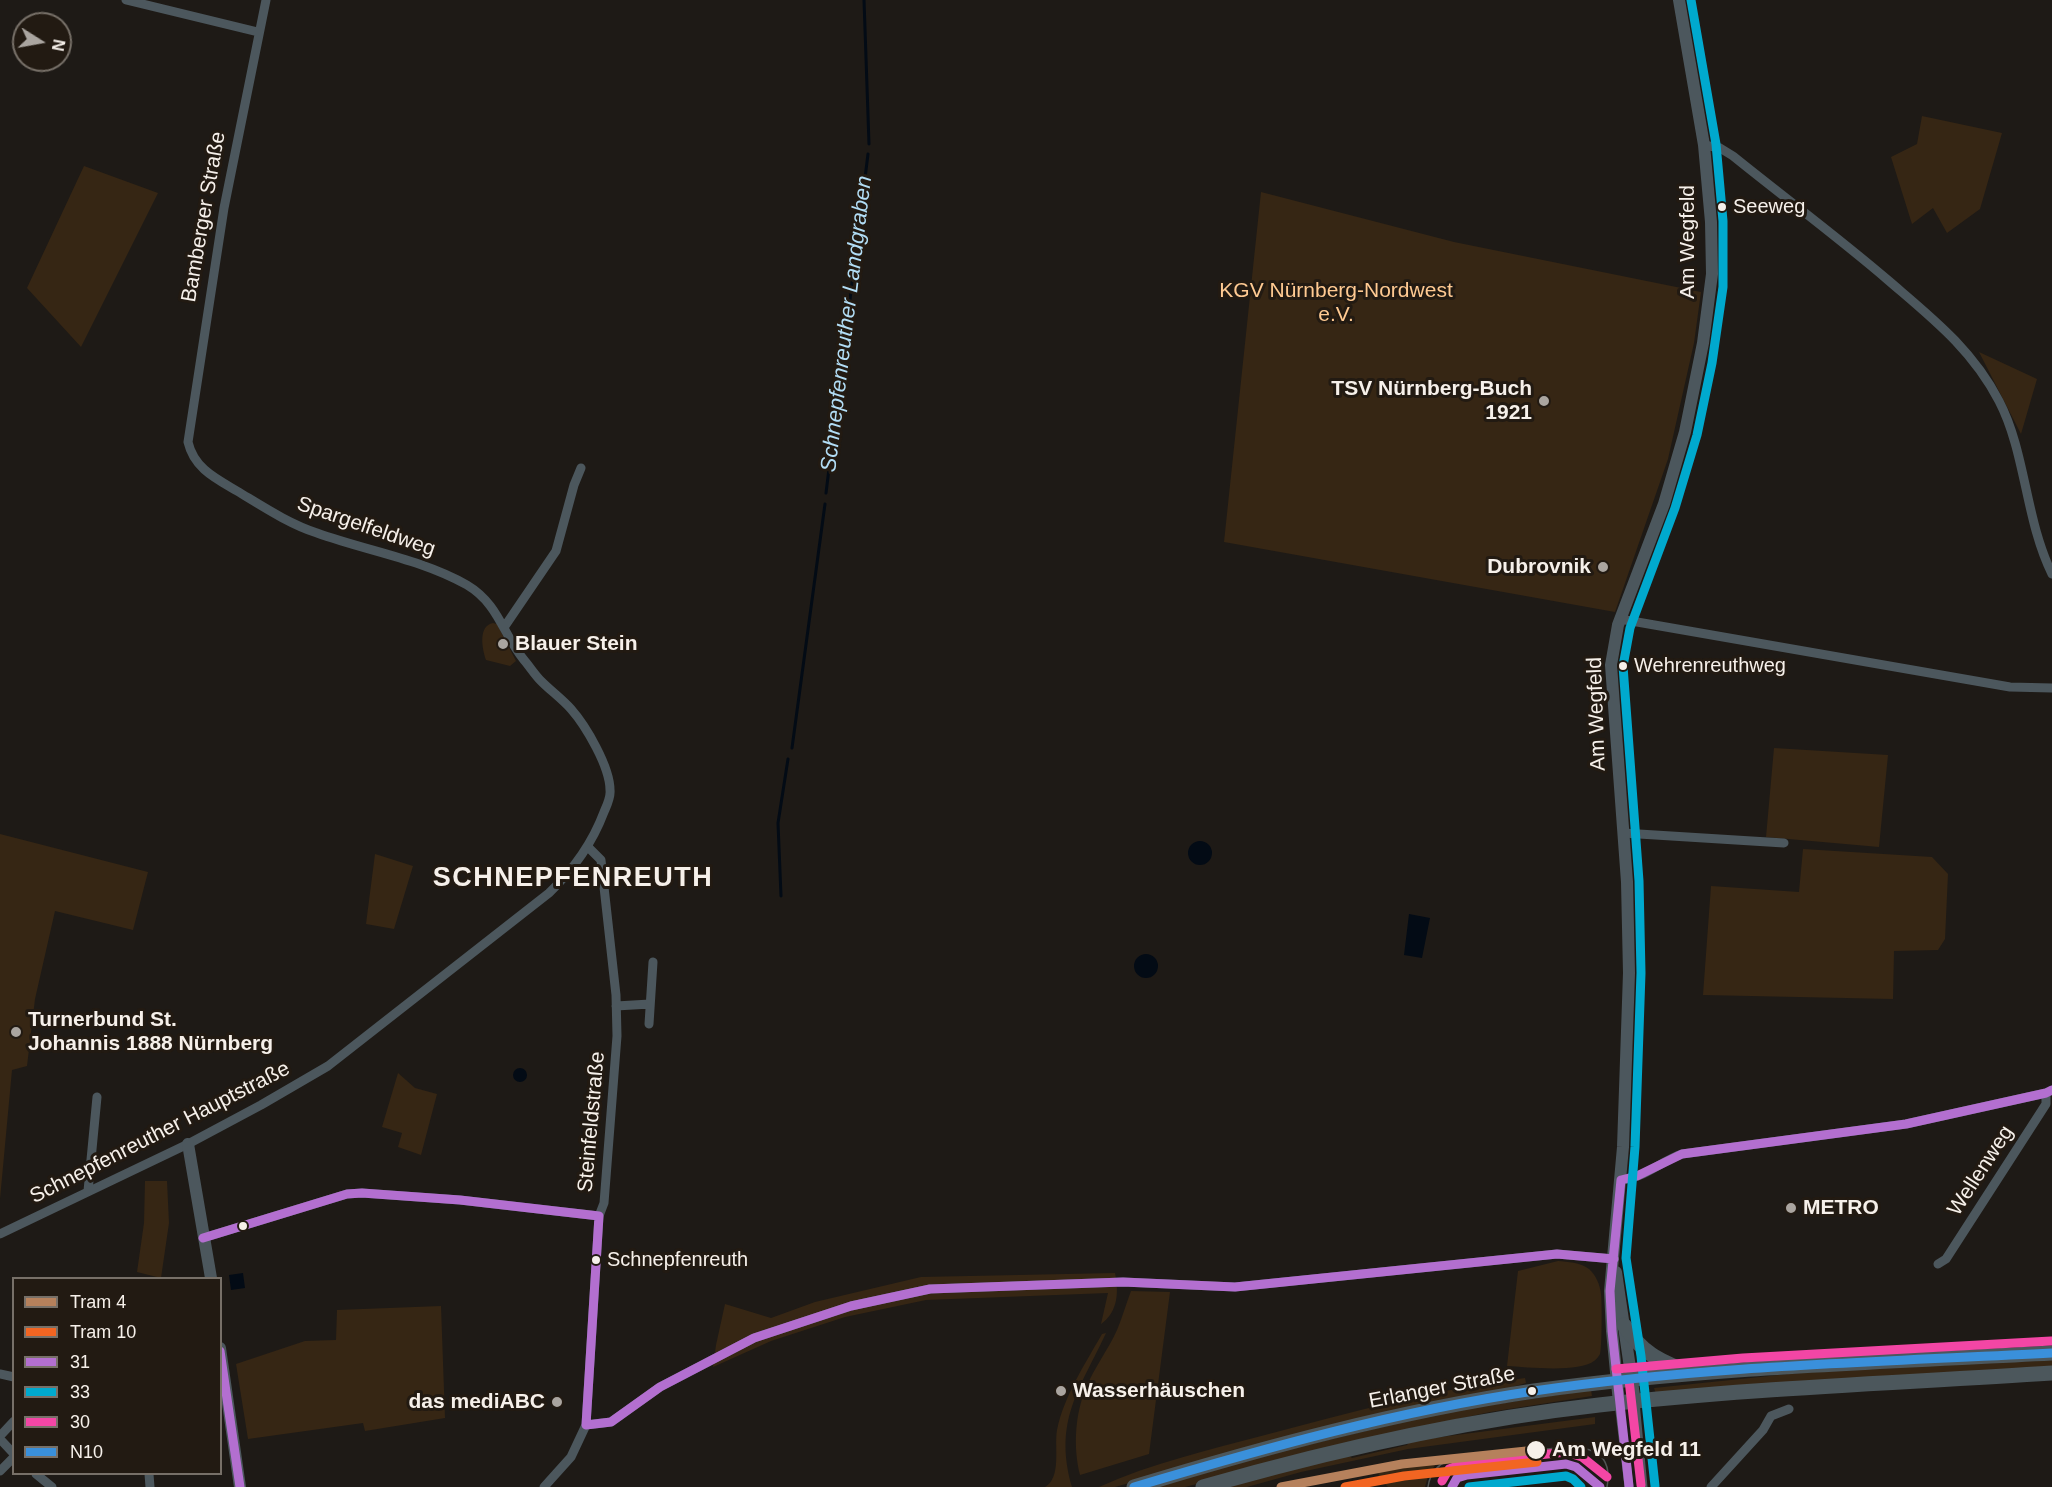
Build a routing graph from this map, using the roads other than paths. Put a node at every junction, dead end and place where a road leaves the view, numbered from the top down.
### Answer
1 (126, 0) edge
2 (266, 0) edge
3 (1679, 0) edge
4 (258, 32) junction
5 (1704, 145) junction
6 (188, 442) joint
7 (581, 468) dead end
8 (2052, 574) edge
9 (1620, 619) junction
10 (505, 626) junction
11 (2052, 688) edge
12 (610, 790) joint
13 (1623, 833) junction
14 (1784, 843) dead end
15 (589, 848) junction
16 (653, 962) dead end
17 (650, 1004) junction
18 (616, 1006) junction
19 (649, 1024) dead end
20 (2049, 1092) edge
21 (97, 1097) dead end
22 (188, 1144) junction
23 (1621, 1180) junction
24 (88, 1191) junction
25 (599, 1216) junction
26 (0, 1234) edge
27 (203, 1238) junction
28 (1614, 1259) junction
29 (1938, 1264) dead end
30 (211, 1277) edge
31 (1624, 1325) junction
32 (2052, 1353) edge
33 (222, 1362) edge
34 (2052, 1373) edge
35 (1690, 1374) junction
36 (1624, 1380) junction
37 (1635, 1401) junction
38 (1619, 1403) junction
39 (1789, 1409) dead end
40 (12, 1423) edge
41 (586, 1425) junction
42 (0, 1436) edge
43 (12, 1452) edge
44 (12, 1457) edge
45 (0, 1471) edge
46 (38, 1475) edge
47 (52, 1487) edge
48 (240, 1487) edge
49 (544, 1487) edge
50 (1134, 1487) edge
51 (1203, 1487) edge
52 (1629, 1487) edge
53 (1643, 1487) edge
54 (1711, 1487) edge

1 - 4 street
2 - 4 street, Bamberger Straße
3 - 5 street, Am Wegfeld
4 - 6 street, Bamberger Straße
5 - 8 street
5 - 9 street, Am Wegfeld
6 - 10 street, Spargelfeldweg
7 - 10 street
9 - 11 street
9 - 13 street, Am Wegfeld
10 - 12 street, Spargelfeldweg
12 - 15 street, Schnepfenreuther Hauptstraße
13 - 14 street
13 - 23 street, Am Wegfeld
15 - 18 street, Steinfeldstraße
15 - 22 street, Schnepfenreuther Hauptstraße
16 - 17 street
17 - 18 street
17 - 19 street
18 - 25 street, Steinfeldstraße
20 - 23 street
20 - 29 street, Wellenweg
21 - 24 street
22 - 24 street, Schnepfenreuther Hauptstraße
22 - 27 street
23 - 28 street, Am Wegfeld
24 - 26 street, Schnepfenreuther Hauptstraße
25 - 27 street
25 - 41 street, Steinfeldstraße
27 - 30 street
28 - 31 street, Am Wegfeld
28 - 36 street, Am Wegfeld
28 - 41 street
31 - 35 main road
31 - 36 street, Am Wegfeld
32 - 35 main road, Erlanger Straße
33 - 48 street
34 - 37 main road, Erlanger Straße
35 - 36 main road, Erlanger Straße
36 - 37 street, Am Wegfeld
36 - 38 street
36 - 50 main road, Erlanger Straße
37 - 38 main road, Erlanger Straße
37 - 53 street
38 - 51 main road, Erlanger Straße
38 - 52 street
39 - 54 street
40 - 42 street
41 - 49 street, Steinfeldstraße
42 - 43 street
44 - 45 street
46 - 47 street

